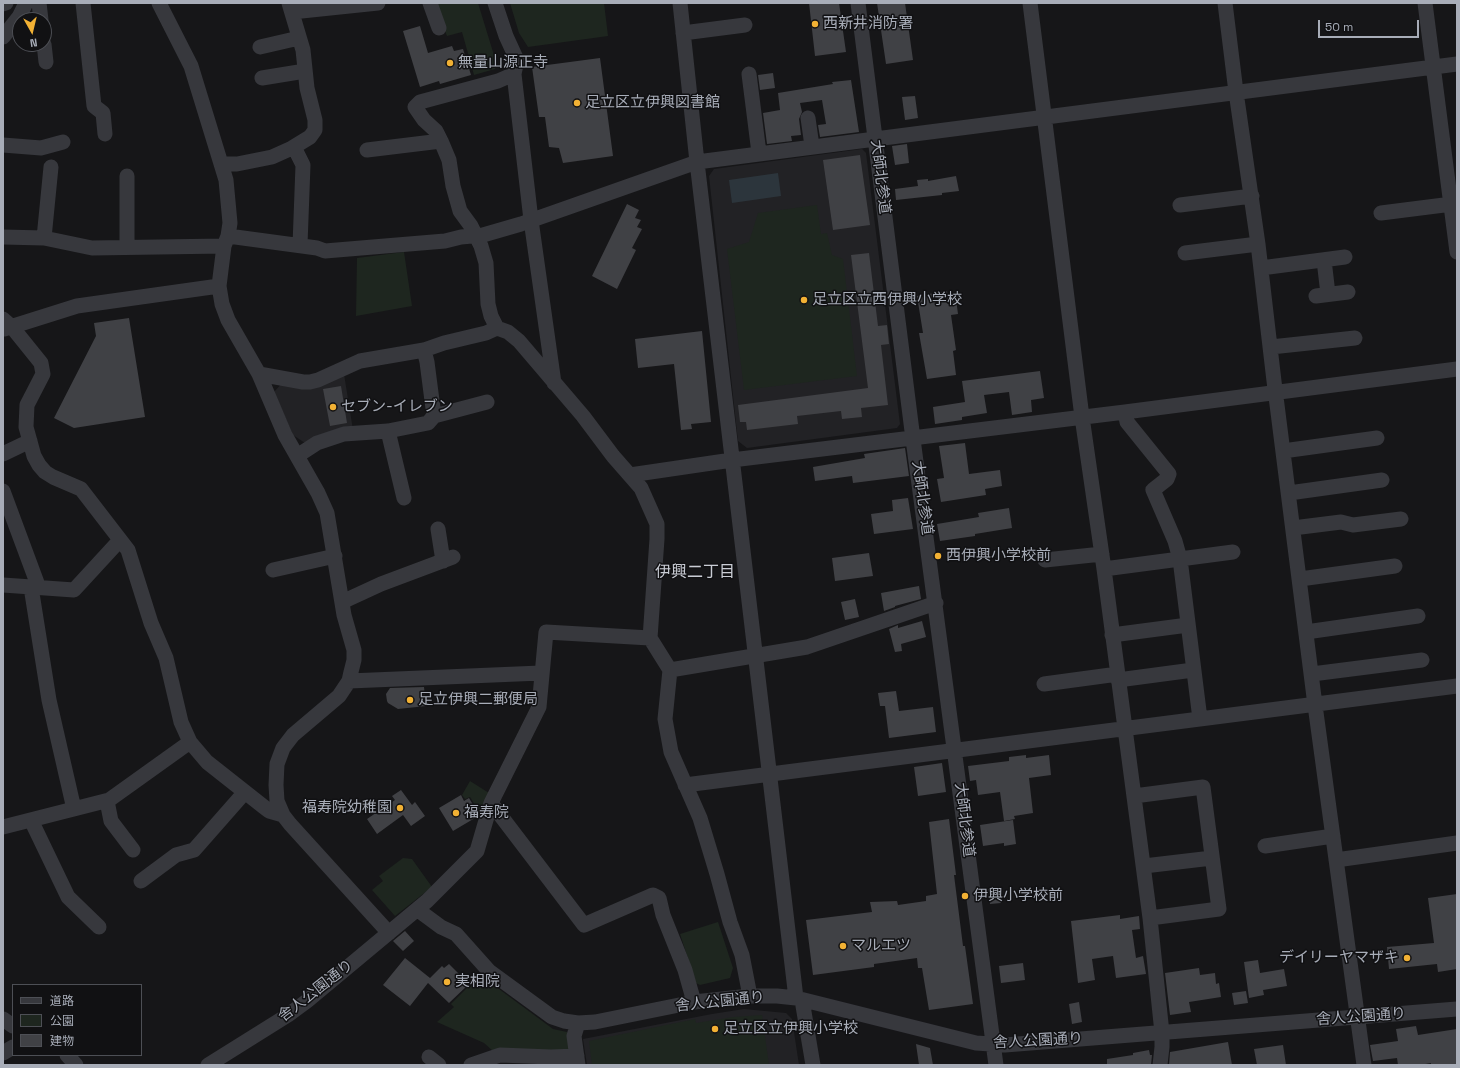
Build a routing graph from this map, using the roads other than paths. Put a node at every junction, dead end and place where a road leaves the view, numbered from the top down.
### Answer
1 (6, 3) edge
2 (26, 3) edge
3 (83, 3) edge
4 (159, 3) edge
5 (378, 3) edge
6 (430, 3) edge
7 (495, 3) edge
8 (680, 3) edge
9 (858, 3) edge
10 (1030, 3) edge
11 (1225, 3) edge
12 (1425, 3) edge
13 (3, 4) edge
14 (290, 7) edge
15 (745, 25) dead end
16 (439, 28) dead end
17 (683, 33) junction
18 (3, 37) edge
19 (300, 38) junction
20 (260, 47) dead end
21 (45, 52) edge
22 (46, 62) dead end
23 (1457, 64) edge
24 (1434, 67) junction
25 (305, 70) junction
26 (514, 74) junction
27 (749, 74) dead end
28 (262, 78) dead end
29 (1236, 92) junction
30 (1044, 117) junction
31 (808, 118) dead end
32 (105, 134) dead end
33 (875, 139) junction
34 (441, 141) junction
35 (63, 142) dead end
36 (1450, 144) edge
37 (3, 145) edge
38 (812, 146) junction
39 (367, 150) dead end
40 (297, 153) dead end
41 (759, 153) junction
42 (697, 162) junction
43 (221, 164) junction
44 (51, 167) dead end
45 (128, 176) dead end
46 (1252, 196) junction
47 (1452, 204) junction
48 (1180, 206) dead end
49 (1381, 213) dead end
50 (531, 220) junction
51 (475, 235) junction
52 (3, 238) edge
53 (44, 238) junction
54 (226, 241) junction
55 (1258, 244) junction
56 (300, 245) junction
57 (127, 247) junction
58 (1457, 252) edge
59 (1185, 253) dead end
60 (1345, 257) dead end
61 (1324, 260) junction
62 (1261, 268) junction
63 (219, 286) junction
64 (1348, 292) dead end
65 (6, 325) edge
66 (498, 328) junction
67 (1355, 338) dead end
68 (1271, 347) junction
69 (424, 350) junction
70 (1457, 369) edge
71 (259, 374) junction
72 (554, 384) junction
73 (1276, 392) junction
74 (487, 402) dead end
75 (1125, 412) junction
76 (434, 416) junction
77 (1082, 417) junction
78 (388, 431) junction
79 (1377, 438) dead end
80 (913, 439) junction
81 (30, 441) junction
82 (1283, 451) junction
83 (3, 454) edge
84 (297, 456) junction
85 (732, 460) junction
86 (633, 474) junction
87 (1382, 480) dead end
88 (3, 491) edge
89 (1289, 493) junction
90 (404, 498) dead end
91 (1401, 518) dead end
92 (1293, 528) junction
93 (438, 529) dead end
94 (120, 540) junction
95 (1234, 552) dead end
96 (1102, 554) junction
97 (335, 556) junction
98 (1180, 559) junction
99 (1045, 560) dead end
100 (1395, 566) dead end
101 (273, 570) dead end
102 (1104, 570) junction
103 (1300, 579) junction
104 (3, 585) edge
105 (35, 588) junction
106 (342, 602) junction
107 (936, 603) junction
108 (1418, 616) dead end
109 (1188, 625) junction
110 (1306, 632) junction
111 (1112, 634) junction
112 (650, 638) junction
113 (756, 656) junction
114 (1422, 660) dead end
115 (670, 670) junction
116 (1193, 670) junction
117 (541, 673) junction
118 (1312, 674) junction
119 (1118, 677) junction
120 (349, 681) junction
121 (1044, 684) dead end
122 (1457, 686) edge
123 (1315, 705) junction
124 (1200, 719) junction
125 (1125, 728) junction
126 (190, 742) junction
127 (955, 751) junction
128 (770, 773) junction
129 (685, 785) junction
130 (245, 792) junction
131 (1134, 796) junction
132 (107, 801) junction
133 (491, 802) junction
134 (74, 809) junction
135 (283, 815) junction
136 (31, 820) junction
137 (3, 828) edge
138 (1333, 836) junction
139 (1457, 843) edge
140 (1265, 845) dead end
141 (133, 850) dead end
142 (1212, 858) junction
143 (1336, 860) junction
144 (1144, 866) junction
145 (141, 881) dead end
146 (418, 910) junction
147 (1150, 918) junction
148 (99, 927) dead end
149 (389, 933) junction
150 (750, 996) junction
151 (799, 999) junction
152 (694, 1002) junction
153 (1457, 1009) edge
154 (1357, 1017) junction
155 (3, 1019) edge
156 (578, 1023) junction
157 (12, 1025) edge
158 (1162, 1033) junction
159 (994, 1045) junction
160 (12, 1048) edge
161 (3, 1054) edge
162 (68, 1056) edge
163 (578, 1061) edge
164 (76, 1065) edge
165 (208, 1065) edge
166 (470, 1065) edge
167 (813, 1065) edge
168 (996, 1065) edge
169 (1160, 1065) edge
170 (1364, 1065) edge

1 - 13 street
2 - 18 street
3 - 32 street
4 - 43 street
5 - 14 street
6 - 16 street
7 - 26 street
8 - 17 street
9 - 33 street, 大師北参道
10 - 30 street
11 - 29 street
12 - 24 street
14 - 19 street
15 - 17 street
17 - 42 street
19 - 20 street
19 - 25 street
21 - 22 street
23 - 24 street
24 - 29 street
24 - 36 street
25 - 28 street
25 - 43 street
26 - 34 street
26 - 50 street
27 - 41 street
29 - 30 street
29 - 46 street
30 - 33 street
30 - 77 street
31 - 38 street
33 - 38 street
33 - 80 street, 大師北参道
34 - 39 street
34 - 51 street
35 - 37 street
36 - 47 street
38 - 41 street
40 - 56 street
41 - 42 street
42 - 50 street
42 - 85 street
43 - 54 street
44 - 53 street
45 - 57 street
46 - 48 street
46 - 55 street
47 - 49 street
47 - 58 street
50 - 51 street
50 - 72 street
51 - 56 street
51 - 66 street
52 - 53 street
53 - 57 street
54 - 56 street
54 - 57 street
54 - 63 street
55 - 59 street
55 - 62 street
60 - 61 street
61 - 62 street
61 - 64 street
62 - 68 street
63 - 65 street
63 - 71 street
65 - 81 street
66 - 69 street
66 - 72 street
67 - 68 street
68 - 73 street
69 - 71 street
69 - 76 street
70 - 73 street
71 - 84 street
72 - 86 street
73 - 75 street
73 - 82 street
74 - 76 street
75 - 77 street
75 - 98 street
76 - 78 street
77 - 80 street
77 - 96 street
78 - 84 street
78 - 90 street
79 - 82 street
80 - 85 street
80 - 107 street, 大師北参道
81 - 83 street
81 - 94 street
82 - 89 street
84 - 97 street
85 - 86 street
85 - 113 street
86 - 112 street
87 - 89 street
88 - 105 street
89 - 92 street
91 - 92 street
92 - 103 street
93 - 106 street
94 - 105 street
94 - 126 street
95 - 98 street
96 - 99 street
96 - 102 street
97 - 101 street
97 - 106 street
98 - 102 street
98 - 109 street
100 - 103 street
102 - 111 street
103 - 110 street
104 - 105 street
105 - 134 street
106 - 120 street
107 - 113 street
107 - 127 street, 大師北参道
108 - 110 street
109 - 111 street
109 - 116 street
110 - 118 street
111 - 119 street
112 - 115 street
112 - 117 street, 舎人公園通り
113 - 115 street
113 - 128 street
114 - 118 street
115 - 129 street
116 - 119 street
116 - 124 street
117 - 120 street
117 - 133 street, 舎人公園通り
118 - 123 street
119 - 121 street
119 - 125 street
120 - 135 street
122 - 123 street
123 - 124 street
123 - 138 street
124 - 125 street
125 - 127 street
125 - 131 street
126 - 130 street
126 - 132 street
127 - 128 street
127 - 159 street, 大師北参道
128 - 129 street
128 - 151 street
129 - 150 street
130 - 135 street
130 - 145 street
131 - 142 street
131 - 144 street
132 - 134 street
132 - 141 street
133 - 146 street, 舎人公園通り
133 - 152 street
134 - 136 street
135 - 149 street
136 - 137 street
136 - 148 street
138 - 140 street
138 - 143 street
139 - 143 street
142 - 144 street
142 - 147 street
143 - 154 street
144 - 147 street
146 - 149 street, 舎人公園通り
146 - 156 street, 舎人公園通り
147 - 158 street
149 - 165 street, 舎人公園通り
150 - 151 street, 舎人公園通り
150 - 152 street, 舎人公園通り
151 - 159 street, 舎人公園通り
151 - 167 street
152 - 156 street, 舎人公園通り
153 - 154 street, 舎人公園通り
154 - 158 street, 舎人公園通り
154 - 170 street
155 - 157 street
156 - 163 street
158 - 159 street, 舎人公園通り
158 - 169 street
159 - 168 street, 大師北参道
160 - 161 street
162 - 164 street
163 - 166 street

